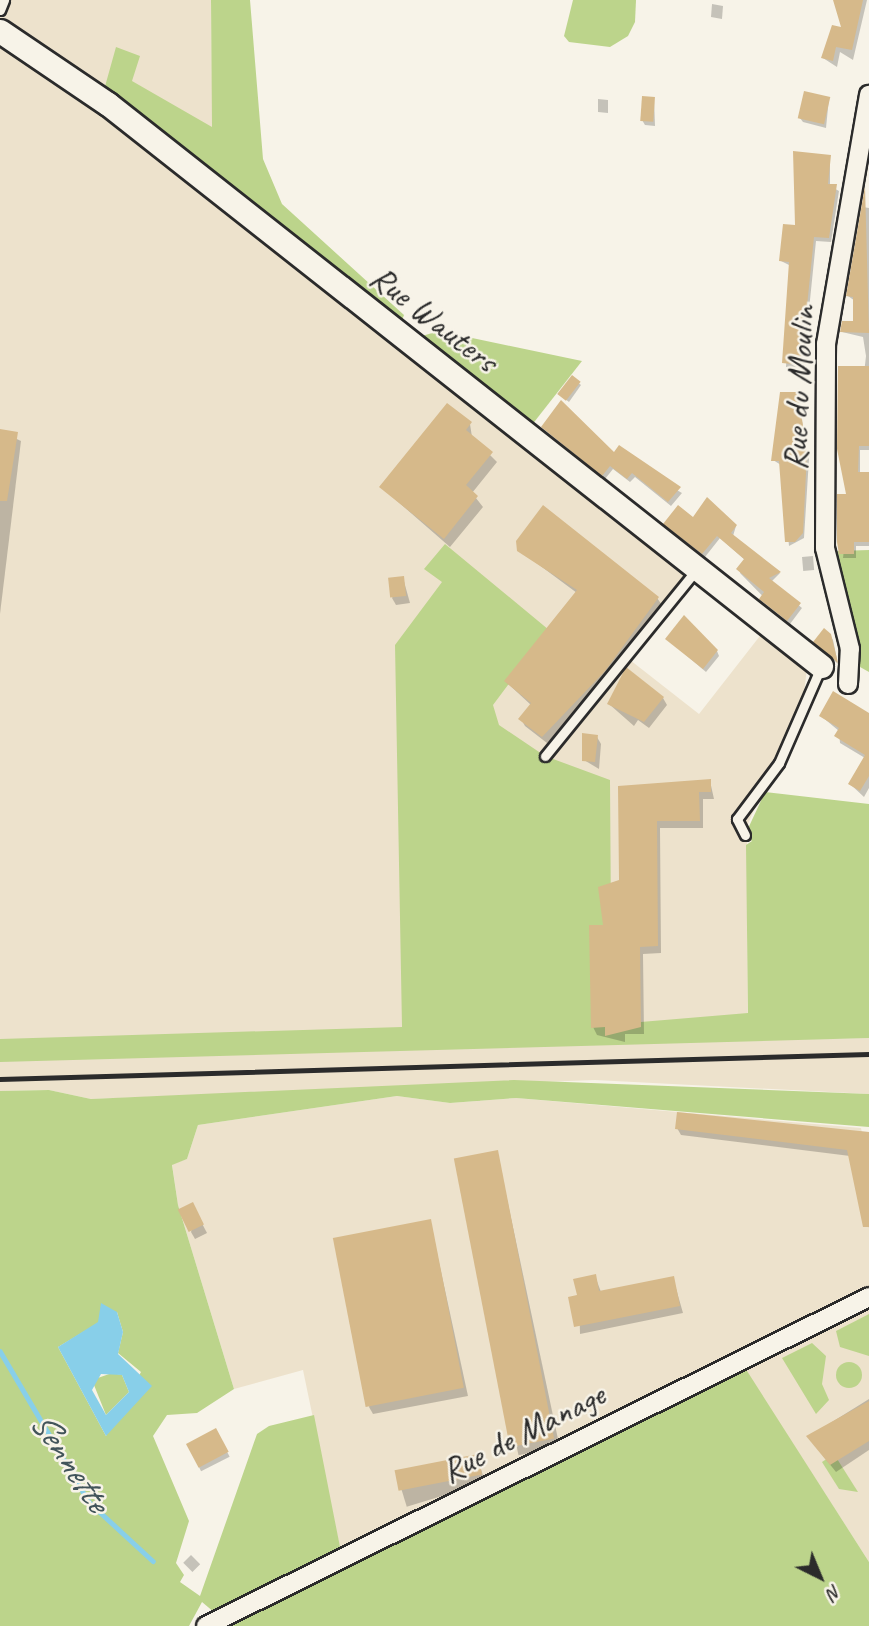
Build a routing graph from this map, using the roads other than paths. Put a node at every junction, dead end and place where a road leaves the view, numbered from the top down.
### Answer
1 (4, 0) edge
2 (0, 10) edge
3 (0, 31) edge
4 (869, 94) edge
5 (697, 568) junction
6 (821, 666) joint
7 (848, 684) dead end
8 (545, 756) dead end
9 (745, 835) dead end
10 (869, 1297) edge
11 (206, 1626) edge

1 - 2 lane
3 - 5 street, Rue Wauters
4 - 7 street, Rue du Moulin
5 - 6 street, Rue Wauters
5 - 8 lane
6 - 9 lane
10 - 11 street, Rue de Manage

